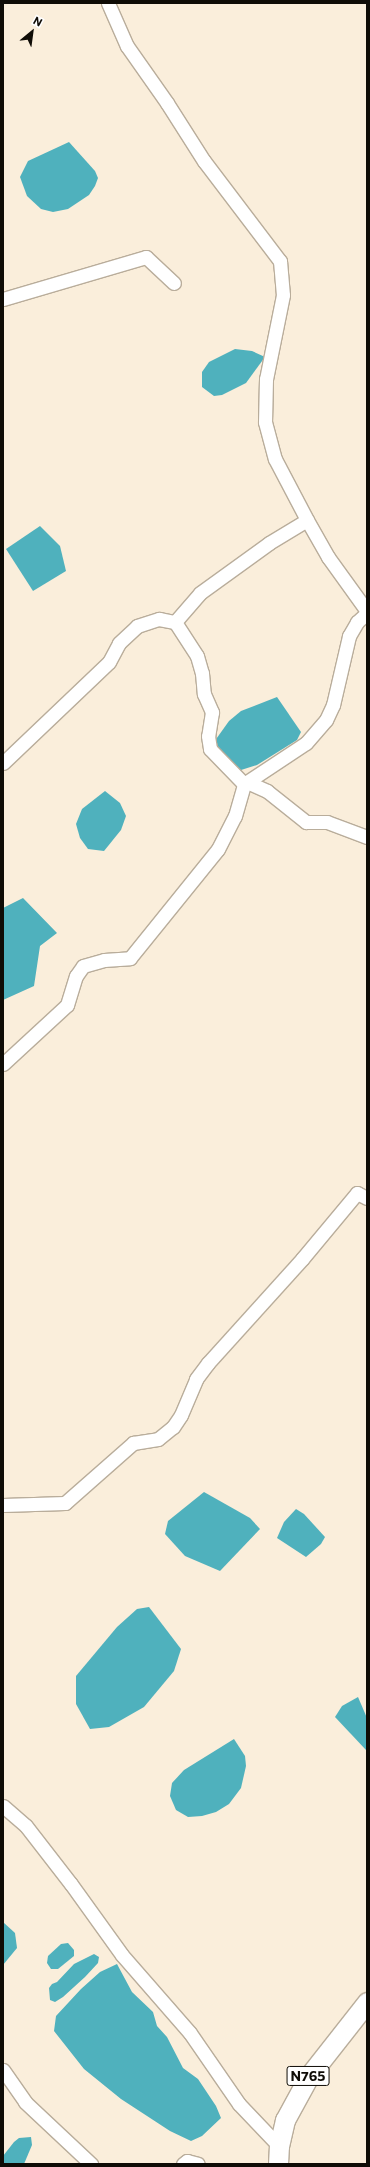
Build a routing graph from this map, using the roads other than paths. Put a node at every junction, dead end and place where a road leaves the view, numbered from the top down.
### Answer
1 (108, 3) edge
2 (174, 284) dead end
3 (3, 299) edge
4 (307, 520) junction
5 (367, 612) edge
6 (175, 622) junction
7 (3, 763) edge
8 (246, 783) junction
9 (367, 836) edge
10 (3, 1064) edge
11 (367, 1198) edge
12 (3, 1505) edge
13 (3, 1806) edge
14 (367, 2002) edge
15 (3, 2070) edge
16 (279, 2155) edge
17 (92, 2164) edge
18 (183, 2164) edge
19 (198, 2164) edge

1 - 4 street
2 - 3 street
4 - 5 street
4 - 6 street
5 - 8 street
6 - 7 street
6 - 8 street
8 - 9 street
8 - 10 street
11 - 12 street
13 - 16 street
14 - 16 highway, N765
15 - 17 street
18 - 19 street

